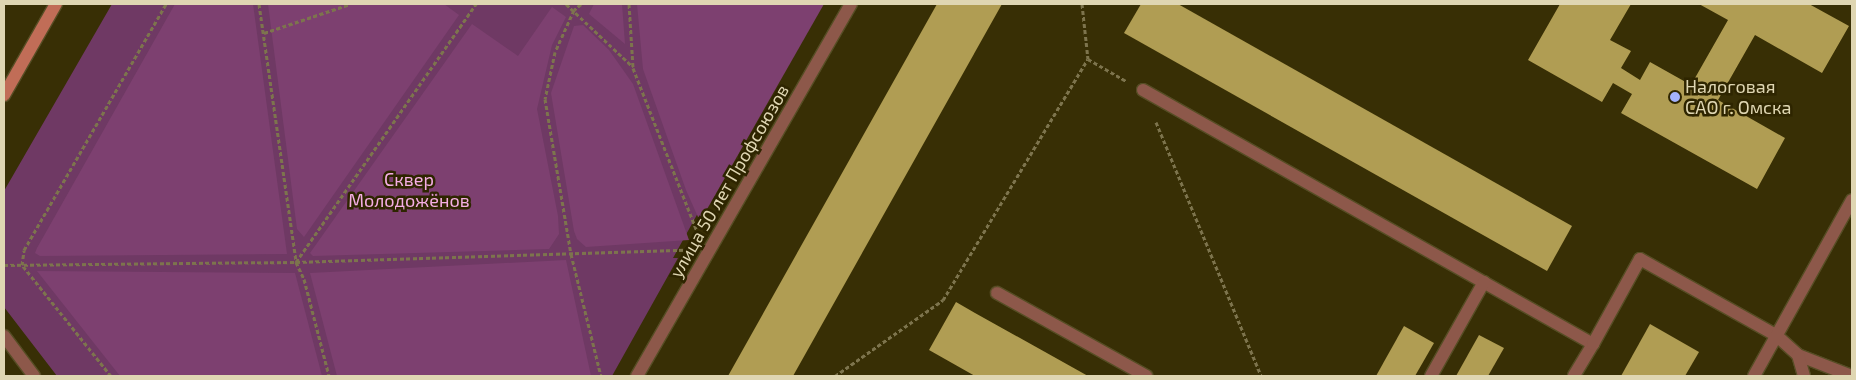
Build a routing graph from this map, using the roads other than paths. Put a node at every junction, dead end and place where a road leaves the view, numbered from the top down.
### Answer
1 (56, 4) edge
2 (851, 4) edge
3 (1143, 90) road end
4 (4, 95) edge
5 (1852, 200) edge
6 (1484, 282) junction
7 (997, 293) dead end
8 (1776, 336) junction
9 (4, 338) edge
10 (1593, 344) junction
11 (1798, 355) junction
12 (34, 376) edge
13 (637, 376) edge
14 (1146, 376) edge
15 (1431, 376) edge
16 (1574, 376) edge
17 (1754, 376) edge
18 (1804, 376) edge
19 (1852, 376) edge

1 - 4 main road
2 - 13 street, улица 50 лет Профсоюзов
3 - 6 street
5 - 8 street
6 - 10 street
6 - 15 street
7 - 14 street
8 - 10 street
8 - 11 street
8 - 17 street
9 - 12 street
10 - 16 street
11 - 18 street
11 - 19 street

